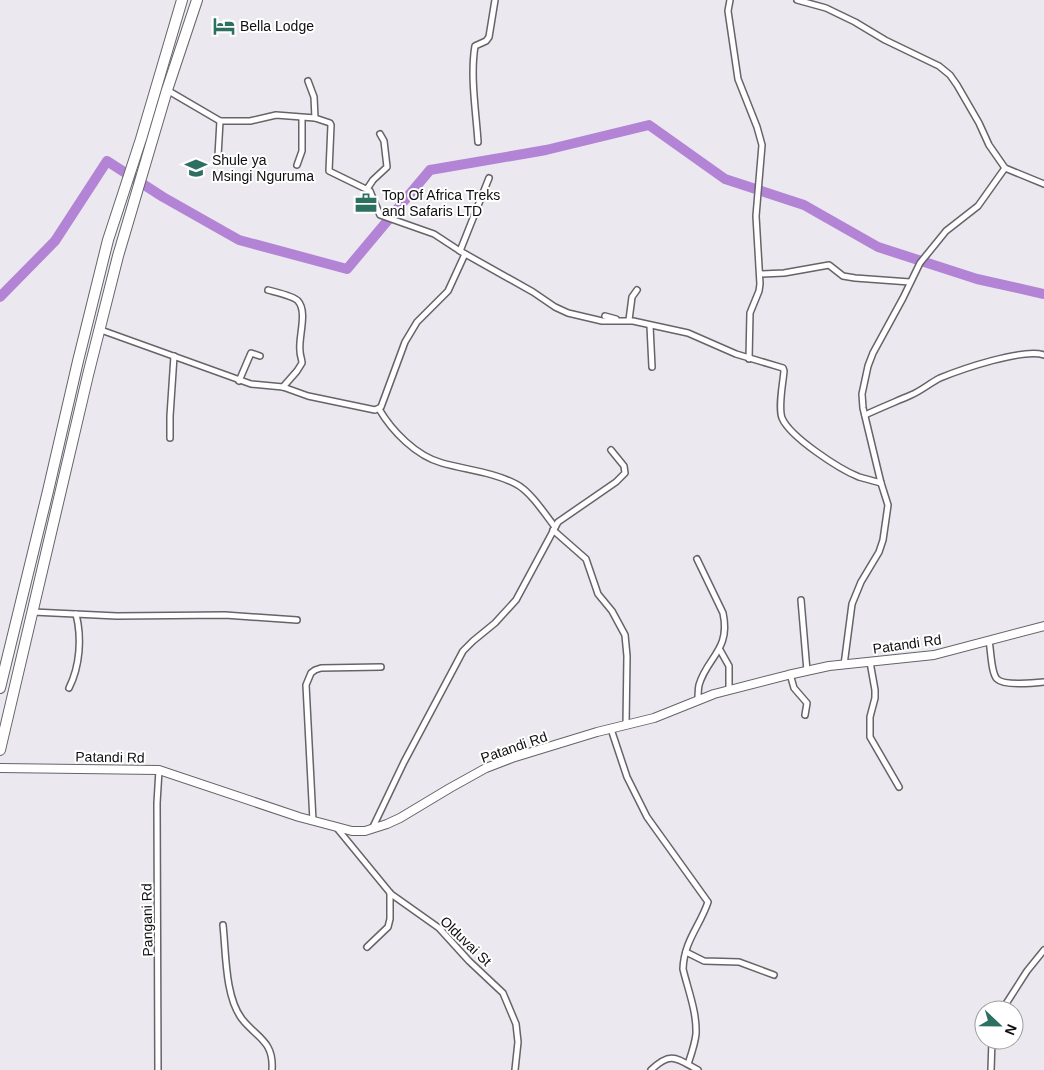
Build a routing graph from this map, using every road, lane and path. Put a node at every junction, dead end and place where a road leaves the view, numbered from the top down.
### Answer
1 (182, 0) edge
2 (197, 0) edge
3 (495, 0) edge
4 (730, 0) edge
5 (797, 0) edge
6 (308, 80) dead end
7 (167, 90) junction
8 (302, 118) junction
9 (315, 118) junction
10 (220, 121) junction
11 (380, 134) dead end
12 (478, 142) dead end
13 (218, 156) dead end
14 (297, 165) dead end
15 (1005, 168) junction
16 (489, 178) dead end
17 (1044, 184) edge
18 (367, 189) junction
19 (462, 253) junction
20 (760, 274) junction
21 (910, 282) junction
22 (268, 290) dead end
23 (637, 290) dead end
24 (605, 316) dead end
25 (616, 320) junction
26 (629, 320) junction
27 (650, 326) junction
28 (101, 330) junction
29 (1044, 355) edge
30 (174, 356) junction
31 (260, 356) dead end
32 (749, 359) junction
33 (652, 367) dead end
34 (239, 381) junction
35 (283, 387) junction
36 (380, 409) junction
37 (865, 415) junction
38 (170, 438) dead end
39 (611, 450) dead end
40 (881, 483) junction
41 (48, 490) junction
42 (61, 492) junction
43 (554, 528) junction
44 (39, 529) junction
45 (51, 531) junction
46 (697, 559) dead end
47 (801, 600) dead end
48 (33, 612) junction
49 (76, 614) junction
50 (298, 620) dead end
51 (1044, 626) edge
52 (989, 641) junction
53 (720, 650) junction
54 (870, 662) junction
55 (844, 665) junction
56 (381, 667) dead end
57 (807, 671) junction
58 (790, 674) junction
59 (1044, 682) edge
60 (0, 688) edge
61 (69, 688) dead end
62 (729, 690) junction
63 (698, 701) junction
64 (805, 715) dead end
65 (626, 725) junction
66 (611, 729) junction
67 (0, 750) edge
68 (0, 768) edge
69 (158, 770) junction
70 (899, 787) dead end
71 (312, 820) junction
72 (335, 827) junction
73 (371, 830) junction
74 (390, 892) junction
75 (223, 926) dead end
76 (367, 947) dead end
77 (1044, 950) edge
78 (686, 952) junction
79 (774, 975) dead end
80 (1008, 1000) edge
81 (992, 1050) edge
82 (688, 1064) junction
83 (158, 1070) edge
84 (272, 1070) edge
85 (515, 1070) edge
86 (652, 1070) edge
87 (698, 1070) edge
88 (991, 1070) edge

1 - 41 highway
2 - 7 highway
3 - 12 street
4 - 20 street
5 - 15 street
6 - 9 street
7 - 10 street
7 - 28 highway
8 - 9 street
8 - 10 street
8 - 14 street
9 - 18 street
10 - 13 street
11 - 18 street
15 - 17 street
15 - 21 street
16 - 19 street
18 - 19 street
19 - 25 street
19 - 36 street
20 - 21 street
20 - 32 street
21 - 37 street
22 - 35 street
23 - 26 street
24 - 25 street
25 - 26 street
26 - 27 street
27 - 32 street
27 - 33 street
28 - 30 street
28 - 42 highway
29 - 37 street
30 - 34 street
30 - 38 street
31 - 34 street
32 - 40 street
34 - 35 street
35 - 36 street
36 - 43 street
37 - 40 street
39 - 43 street
40 - 55 street
41 - 42 highway
41 - 44 highway
42 - 45 highway
43 - 65 street
43 - 73 street
44 - 45 highway
44 - 60 highway
45 - 48 highway
46 - 53 street
47 - 57 street
48 - 49 street
48 - 67 highway
49 - 50 street
49 - 61 street
51 - 52 street, Patandi Rd
52 - 54 street, Patandi Rd
52 - 59 street
53 - 62 street
53 - 63 street
54 - 55 street, Patandi Rd
54 - 70 street
55 - 57 street, Patandi Rd
56 - 71 street
57 - 58 street, Patandi Rd
58 - 62 street, Patandi Rd
58 - 64 street
62 - 63 street, Patandi Rd
63 - 65 street, Patandi Rd
65 - 66 street, Patandi Rd
66 - 73 street, Patandi Rd
66 - 78 street
68 - 69 street, Patandi Rd
69 - 71 street, Patandi Rd
69 - 83 street, Pangani Rd
71 - 72 street, Patandi Rd
72 - 73 street, Patandi Rd
72 - 74 street, Olduvai St
74 - 76 street
74 - 85 street, Olduvai St
75 - 84 street
77 - 80 street
78 - 79 street
78 - 82 street
81 - 88 street
82 - 86 street
82 - 87 street

